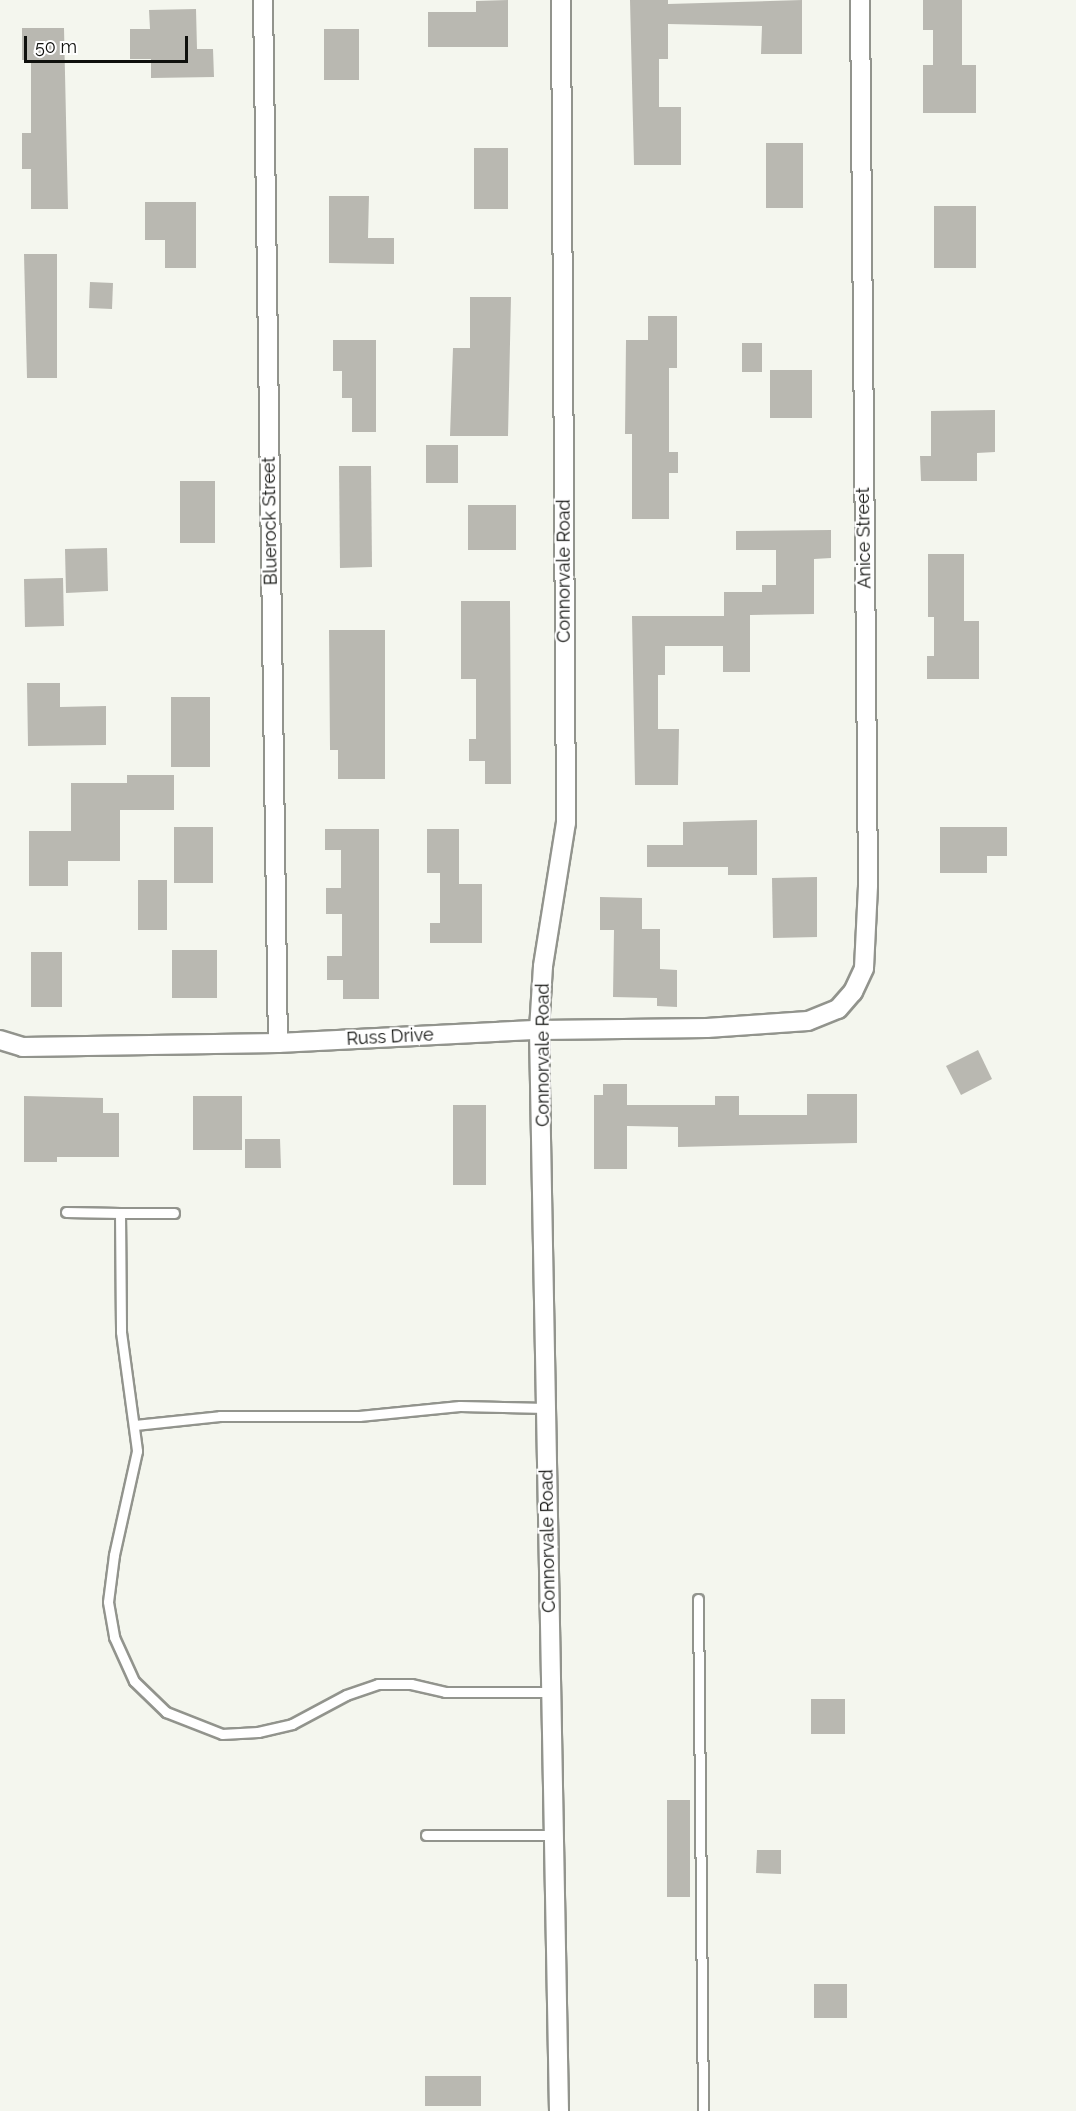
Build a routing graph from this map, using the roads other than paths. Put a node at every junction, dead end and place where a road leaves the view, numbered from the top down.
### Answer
1 (263, 0) edge
2 (561, 0) edge
3 (860, 0) edge
4 (781, 1023) joint
5 (539, 1030) junction
6 (0, 1040) edge
7 (278, 1043) junction
8 (66, 1212) dead end
9 (120, 1213) junction
10 (174, 1213) dead end
11 (546, 1408) junction
12 (135, 1425) junction
13 (698, 1599) dead end
14 (550, 1692) junction
15 (426, 1835) dead end
16 (553, 1835) junction
17 (559, 2111) edge
18 (703, 2111) edge

1 - 7 street, Bluerock Street
2 - 5 street, Connorvale Road
3 - 4 street, Anice Street
4 - 5 street, Russ Drive
5 - 7 street, Russ Drive
5 - 11 street, Connorvale Road
6 - 7 street, Russ Drive
8 - 9 lane
9 - 10 lane
9 - 12 lane
11 - 12 lane
11 - 14 street, Connorvale Road
12 - 14 lane
13 - 18 lane
14 - 16 street, Connorvale Road
15 - 16 lane
16 - 17 street, Connorvale Road

